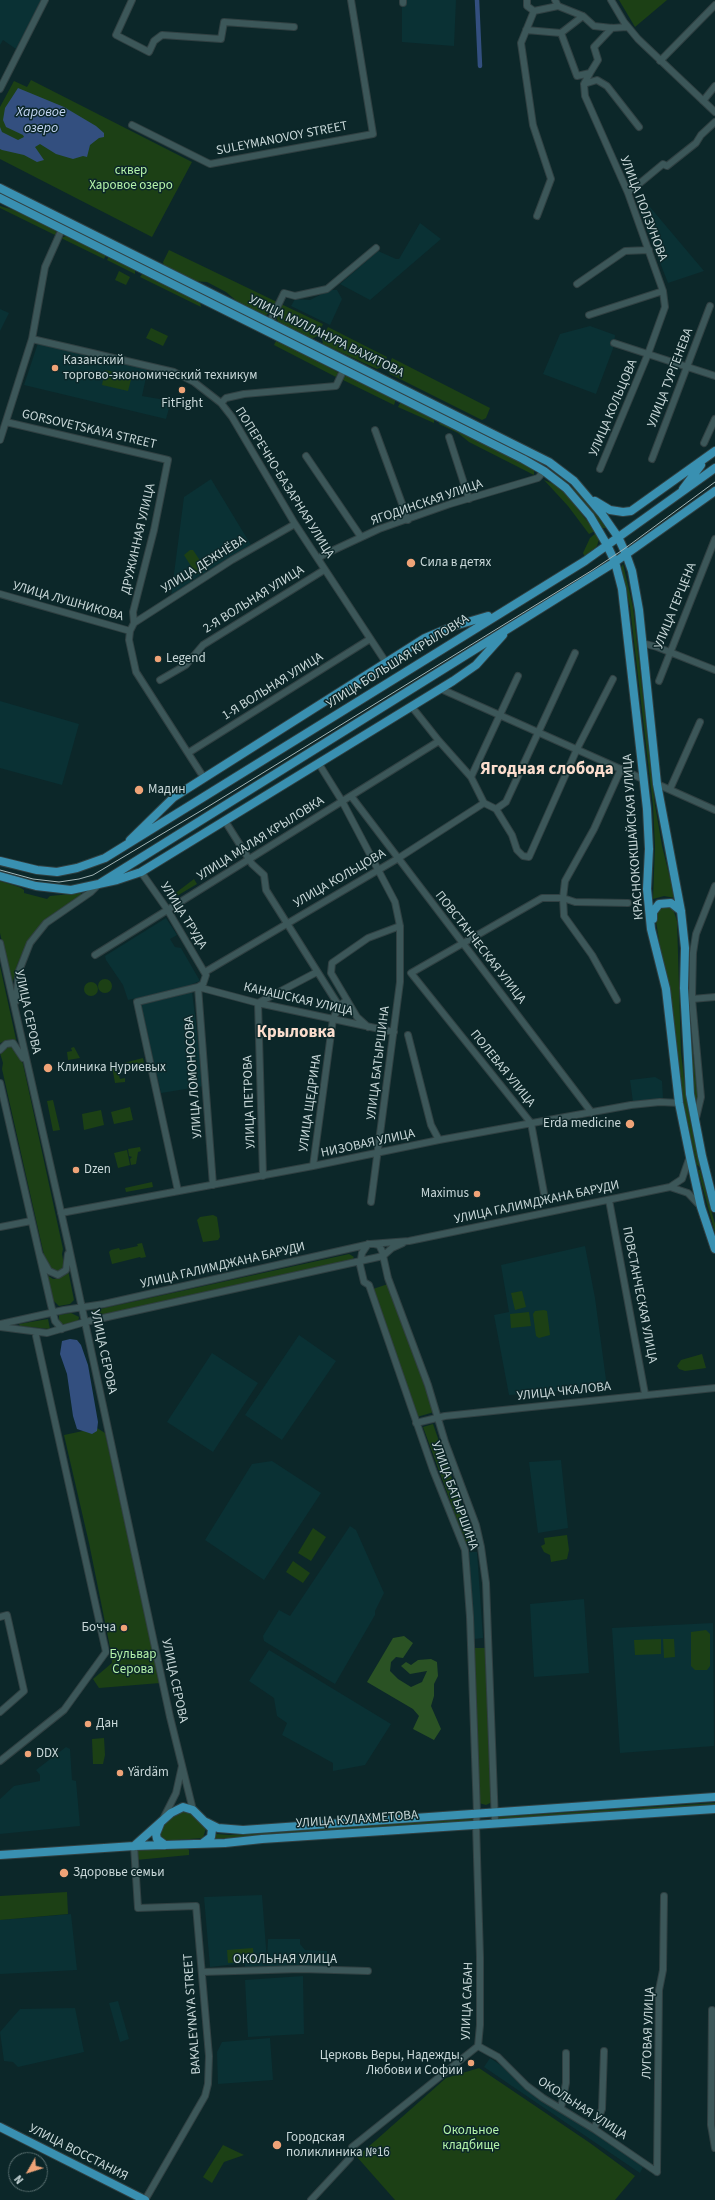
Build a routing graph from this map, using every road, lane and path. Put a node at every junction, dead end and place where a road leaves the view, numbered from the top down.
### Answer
1 (45, 0) edge
2 (132, 0) edge
3 (351, 0) edge
4 (527, 0) edge
5 (611, 0) edge
6 (557, 3) edge
7 (715, 4) edge
8 (534, 11) junction
9 (583, 16) junction
10 (294, 27) dead end
11 (627, 27) junction
12 (612, 28) junction
13 (526, 30) junction
14 (561, 33) junction
15 (660, 61) junction
16 (590, 73) junction
17 (584, 84) junction
18 (715, 86) edge
19 (0, 89) edge
20 (703, 101) junction
21 (715, 112) edge
22 (715, 122) edge
23 (132, 125) dead end
24 (639, 126) dead end
25 (0, 188) edge
26 (628, 193) junction
27 (0, 198) edge
28 (538, 216) dead end
29 (62, 229) junction
30 (376, 248) dead end
31 (649, 250) junction
32 (577, 284) dead end
33 (663, 291) junction
34 (710, 306) dead end
35 (589, 315) dead end
36 (270, 322) junction
37 (32, 339) junction
38 (614, 343) dead end
39 (648, 354) junction
40 (688, 367) junction
41 (344, 369) junction
42 (715, 376) edge
43 (221, 403) junction
44 (715, 420) edge
45 (6, 422) junction
46 (375, 430) dead end
47 (2, 431) edge
48 (449, 437) dead end
49 (0, 440) edge
50 (704, 443) dead end
51 (715, 451) edge
52 (306, 456) dead end
53 (706, 458) junction
54 (652, 459) dead end
55 (168, 460) joint
56 (715, 468) edge
57 (600, 469) dead end
58 (544, 471) junction
59 (715, 491) edge
60 (678, 495) junction
61 (589, 497) junction
62 (469, 499) junction
63 (408, 520) junction
64 (295, 524) junction
65 (361, 537) junction
66 (618, 538) junction
67 (715, 539) edge
68 (607, 545) junction
69 (626, 554) junction
70 (318, 559) junction
71 (615, 562) junction
72 (324, 570) junction
73 (0, 594) edge
74 (497, 614) junction
75 (134, 623) junction
76 (507, 630) junction
77 (130, 631) junction
78 (370, 639) junction
79 (642, 643) junction
80 (669, 651) junction
81 (575, 653) dead end
82 (387, 664) junction
83 (715, 670) edge
84 (518, 676) dead end
85 (613, 679) dead end
86 (160, 680) dead end
87 (659, 681) dead end
88 (441, 689) junction
89 (412, 707) junction
90 (501, 715) junction
91 (700, 722) dead end
92 (538, 732) junction
93 (439, 741) junction
94 (577, 749) junction
95 (188, 753) junction
96 (319, 764) junction
97 (621, 769) junction
98 (471, 777) junction
99 (204, 778) junction
100 (643, 779) junction
101 (657, 784) junction
102 (670, 789) junction
103 (351, 796) junction
104 (342, 802) junction
105 (484, 803) junction
106 (496, 809) junction
107 (715, 810) edge
108 (225, 821) junction
109 (122, 848) junction
110 (397, 858) junction
111 (249, 859) junction
112 (0, 861) edge
113 (378, 869) junction
114 (141, 872) junction
115 (0, 876) edge
116 (99, 884) junction
117 (715, 886) edge
118 (563, 898) junction
119 (628, 903) dead end
120 (167, 909) junction
121 (681, 911) junction
122 (287, 923) junction
123 (400, 926) junction
124 (652, 929) junction
125 (0, 943) edge
126 (463, 943) junction
127 (95, 955) dead end
128 (205, 972) junction
129 (317, 972) junction
130 (198, 987) junction
131 (715, 997) edge
132 (347, 1000) junction
133 (617, 1000) dead end
134 (692, 1000) junction
135 (258, 1003) junction
136 (338, 1006) junction
137 (15, 1009) junction
138 (333, 1019) junction
139 (369, 1028) junction
140 (394, 1032) junction
141 (408, 1035) dead end
142 (0, 1050) edge
143 (27, 1066) junction
144 (0, 1083) edge
145 (679, 1103) junction
146 (592, 1113) junction
147 (695, 1122) junction
148 (532, 1124) junction
149 (438, 1140) junction
150 (379, 1152) junction
151 (690, 1157) junction
152 (313, 1166) junction
153 (263, 1176) junction
154 (711, 1178) edge
155 (213, 1185) junction
156 (670, 1187) junction
157 (178, 1191) junction
158 (544, 1193) dead end
159 (609, 1200) junction
160 (372, 1202) dead end
161 (701, 1207) junction
162 (715, 1208) edge
163 (61, 1213) junction
164 (31, 1221) junction
165 (0, 1227) edge
166 (409, 1241) junction
167 (68, 1243) junction
168 (371, 1244) junction
169 (715, 1249) edge
170 (37, 1250) junction
171 (383, 1256) junction
172 (360, 1260) junction
173 (82, 1307) junction
174 (52, 1312) junction
175 (85, 1322) junction
176 (0, 1324) edge
177 (0, 1327) edge
178 (62, 1329) junction
179 (36, 1336) dead end
180 (715, 1388) edge
181 (646, 1394) junction
182 (438, 1417) junction
183 (416, 1423) junction
184 (0, 1617) edge
185 (0, 1712) edge
186 (0, 1761) edge
187 (182, 1766) junction
188 (715, 1798) edge
189 (715, 1809) edge
190 (193, 1810) junction
191 (495, 1812) junction
192 (477, 1813) junction
193 (162, 1821) junction
194 (206, 1822) junction
195 (495, 1823) junction
196 (476, 1824) junction
197 (203, 1843) junction
198 (165, 1845) junction
199 (134, 1846) junction
200 (0, 1855) edge
201 (664, 1896) dead end
202 (368, 1971) dead end
203 (202, 1972) junction
204 (712, 2010) dead end
205 (478, 2046) junction
206 (604, 2051) dead end
207 (566, 2053) dead end
208 (561, 2108) junction
209 (0, 2127) edge
210 (594, 2129) junction
211 (715, 2148) edge
212 (657, 2172) joint
213 (145, 2200) edge
214 (311, 2200) edge

1 - 19 street
2 - 10 street
3 - 23 street, SULEYMANOVOY STREET
4 - 8 street
5 - 11 street
6 - 8 street
6 - 9 street
7 - 15 street
8 - 13 street
9 - 12 street
9 - 14 street
11 - 12 street
11 - 15 street
12 - 16 street
13 - 14 street
13 - 28 street
14 - 16 street
15 - 20 street
16 - 17 street
17 - 24 street
17 - 26 street, УЛИЦА ПОЛЗУНОВА
18 - 20 street
20 - 21 street
22 - 26 street
25 - 36 main road, УЛИЦА МУЛЛАНУРА ВАХИТОВА
26 - 31 street, УЛИЦА ПОЛЗУНОВА
27 - 29 main road, УЛИЦА МУЛЛАНУРА ВАХИТОВА
29 - 37 street
29 - 41 main road, УЛИЦА МУЛЛАНУРА ВАХИТОВА
30 - 36 street
31 - 32 street
31 - 33 street, УЛИЦА ПОЛЗУНОВА
33 - 35 street
33 - 39 street, УЛИЦА ПОЛЗУНОВА
34 - 40 street, УЛИЦА ТУРГЕНЕВА
36 - 61 main road, УЛИЦА МУЛЛАНУРА ВАХИТОВА
37 - 43 street, ПОПЕРЕЧНО-БАЗАРНАЯ УЛИЦА
37 - 45 street
38 - 39 street
39 - 40 street
39 - 57 street, УЛИЦА КОЛЬЦОВА
40 - 42 street
40 - 54 street, УЛИЦА ТУРГЕНЕВА
41 - 43 street
41 - 58 main road, УЛИЦА МУЛЛАНУРА ВАХИТОВА
43 - 64 street, ПОПЕРЕЧНО-БАЗАРНАЯ УЛИЦА
44 - 50 street
45 - 47 street
45 - 55 street, GORSOVETSKAYA STREET
46 - 63 street
47 - 49 street
48 - 62 street
51 - 53 main road
52 - 65 street
53 - 60 main road
53 - 61 main road
55 - 75 street, ДРУЖИННАЯ УЛИЦА
56 - 60 main road, УЛИЦА БОЛЬШАЯ КРЫЛОВКА
58 - 62 street, ЯГОДИНСКАЯ УЛИЦА
58 - 68 main road, УЛИЦА МУЛЛАНУРА ВАХИТОВА
59 - 69 main road
60 - 66 main road, УЛИЦА БОЛЬШАЯ КРЫЛОВКА
61 - 66 main road, УЛИЦА МУЛЛАНУРА ВАХИТОВА
62 - 63 street, ЯГОДИНСКАЯ УЛИЦА
63 - 65 street, ЯГОДИНСКАЯ УЛИЦА
64 - 70 street, ПОПЕРЕЧНО-БАЗАРНАЯ УЛИЦА
64 - 75 street, УЛИЦА ДЕЖНЁВА
65 - 70 street, ЯГОДИНСКАЯ УЛИЦА
66 - 68 main road, УЛИЦА БОЛЬШАЯ КРЫЛОВКА
66 - 69 main road, УЛИЦА МУЛЛАНУРА ВАХИТОВА
67 - 80 street, УЛИЦА ГЕРЦЕНА
68 - 71 main road, КРАСНОКОКШАЙСКАЯ УЛИЦА
68 - 74 main road, УЛИЦА БОЛЬШАЯ КРЫЛОВКА
69 - 71 main road
69 - 79 main road, КРАСНОКОКШАЙСКАЯ УЛИЦА
70 - 72 street, ПОПЕРЕЧНО-БАЗАРНАЯ УЛИЦА
71 - 76 main road
71 - 100 main road, КРАСНОКОКШАЙСКАЯ УЛИЦА
72 - 78 street, ПОПЕРЕЧНО-БАЗАРНАЯ УЛИЦА
72 - 86 street, 2-Я ВОЛЬНАЯ УЛИЦА
73 - 77 street, УЛИЦА ЛУШНИКОВА
74 - 82 main road
74 - 109 main road, УЛИЦА БОЛЬШАЯ КРЫЛОВКА
75 - 77 street
76 - 88 main road
76 - 116 main road
77 - 95 street
78 - 82 street, ПОПЕРЕЧНО-БАЗАРНАЯ УЛИЦА
78 - 95 street, 1-Я ВОЛЬНАЯ УЛИЦА
79 - 80 street
79 - 101 main road, КРАСНОКОКШАЙСКАЯ УЛИЦА
80 - 83 street
80 - 87 street, УЛИЦА ГЕРЦЕНА
81 - 92 street
82 - 99 main road
84 - 90 street
85 - 94 street
88 - 89 main road
88 - 90 street
89 - 93 street
89 - 96 main road
90 - 92 street
90 - 98 street
91 - 102 street
92 - 94 street
92 - 106 street
93 - 98 street
93 - 103 street, УЛИЦА МАЛАЯ КРЫЛОВКА
94 - 97 street
94 - 106 street
95 - 99 street
96 - 104 street
96 - 108 main road
97 - 100 street
97 - 118 street
98 - 105 street
99 - 109 main road
100 - 124 main road, КРАСНОКОКШАЙСКАЯ УЛИЦА
101 - 102 street
101 - 121 main road, КРАСНОКОКШАЙСКАЯ УЛИЦА
102 - 107 street
103 - 104 street, УЛИЦА МАЛАЯ КРЫЛОВКА
103 - 110 street, ПОВСТАНЧЕСКАЯ УЛИЦА
104 - 111 street, УЛИЦА МАЛАЯ КРЫЛОВКА
104 - 113 street
105 - 106 street
105 - 110 street, УЛИЦА КОЛЬЦОВА
108 - 111 street
108 - 114 main road
109 - 112 main road, УЛИЦА БОЛЬШАЯ КРЫЛОВКА
110 - 113 street, УЛИЦА КОЛЬЦОВА
110 - 126 street, ПОВСТАНЧЕСКАЯ УЛИЦА
111 - 120 street, УЛИЦА МАЛАЯ КРЫЛОВКА
111 - 122 street
113 - 122 street, УЛИЦА КОЛЬЦОВА
113 - 123 street
114 - 116 main road
114 - 120 street, УЛИЦА ТРУДА
115 - 116 main road
116 - 137 street
117 - 134 street, КРАСНОКОКШАЙСКАЯ УЛИЦА
118 - 119 street
118 - 126 street
118 - 133 street
120 - 127 street, УЛИЦА МАЛАЯ КРЫЛОВКА
120 - 128 street, УЛИЦА ТРУДА
121 - 124 main road
121 - 147 main road, КРАСНОКОКШАЙСКАЯ УЛИЦА
122 - 128 street, УЛИЦА КОЛЬЦОВА
122 - 129 street
123 - 132 street
123 - 140 street, УЛИЦА БАТЫРШИНА
124 - 145 main road, КРАСНОКОКШАЙСКАЯ УЛИЦА
125 - 137 street, УЛИЦА СЕРОВА
126 - 146 street, ПОВСТАНЧЕСКАЯ УЛИЦА
126 - 148 street, ПОЛЕВАЯ УЛИЦА
128 - 130 street, УЛИЦА ЛОМОНОСОВА
129 - 135 street
129 - 136 street
130 - 135 street, КАНАШСКАЯ УЛИЦА
130 - 155 street, УЛИЦА ЛОМОНОСОВА
130 - 157 street
131 - 134 street
132 - 136 street
132 - 139 street
134 - 147 street, КРАСНОКОКШАЙСКАЯ УЛИЦА
135 - 138 street, КАНАШСКАЯ УЛИЦА
135 - 153 street, УЛИЦА ПЕТРОВА
136 - 138 street, УЛИЦА ЩЕДРИНА
137 - 143 street, УЛИЦА СЕРОВА
138 - 139 street, КАНАШСКАЯ УЛИЦА
138 - 152 street, УЛИЦА ЩЕДРИНА
139 - 140 street, КАНАШСКАЯ УЛИЦА
140 - 150 street, УЛИЦА БАТЫРШИНА
141 - 149 street
142 - 143 street
143 - 163 street, УЛИЦА СЕРОВА
144 - 164 street
145 - 146 street, НИЗОВАЯ УЛИЦА
145 - 151 main road, КРАСНОКОКШАЙСКАЯ УЛИЦА
146 - 148 street, НИЗОВАЯ УЛИЦА
147 - 154 main road, КРАСНОКОКШАЙСКАЯ УЛИЦА
148 - 149 street, НИЗОВАЯ УЛИЦА
148 - 158 street, ПОЛЕВАЯ УЛИЦА
149 - 150 street, НИЗОВАЯ УЛИЦА
150 - 152 street, НИЗОВАЯ УЛИЦА
150 - 160 street, УЛИЦА БАТЫРШИНА
151 - 156 street
151 - 161 main road, КРАСНОКОКШАЙСКАЯ УЛИЦА
152 - 153 street, НИЗОВАЯ УЛИЦА
153 - 155 street, НИЗОВАЯ УЛИЦА
154 - 162 main road, КРАСНОКОКШАЙСКАЯ УЛИЦА
155 - 157 street, НИЗОВАЯ УЛИЦА
156 - 159 street, УЛИЦА ГАЛИМДЖАНА БАРУДИ
156 - 161 street
157 - 163 street, НИЗОВАЯ УЛИЦА
159 - 166 street, УЛИЦА ГАЛИМДЖАНА БАРУДИ
159 - 181 street, ПОВСТАНЧЕСКАЯ УЛИЦА
161 - 169 main road, КРАСНОКОКШАЙСКАЯ УЛИЦА
163 - 167 street, УЛИЦА СЕРОВА
164 - 165 street
164 - 170 street
166 - 168 street, УЛИЦА ГАЛИМДЖАНА БАРУДИ
166 - 171 street
167 - 170 street
167 - 173 street, УЛИЦА СЕРОВА
168 - 171 street
168 - 172 street
168 - 173 street, УЛИЦА ГАЛИМДЖАНА БАРУДИ
170 - 174 street
171 - 172 street, УЛИЦА ГАЛИМДЖАНА БАРУДИ
171 - 182 street, УЛИЦА БАТЫРШИНА
172 - 175 street, УЛИЦА ГАЛИМДЖАНА БАРУДИ
172 - 183 street, УЛИЦА БАТЫРШИНА
173 - 174 street, УЛИЦА ГАЛИМДЖАНА БАРУДИ
173 - 175 street, УЛИЦА СЕРОВА
174 - 176 street, УЛИЦА ГАЛИМДЖАНА БАРУДИ
174 - 178 street
175 - 178 street, УЛИЦА ГАЛИМДЖАНА БАРУДИ
175 - 187 street, УЛИЦА СЕРОВА
177 - 178 street, УЛИЦА ГАЛИМДЖАНА БАРУДИ
179 - 186 street
180 - 181 street, УЛИЦА ЧКАЛОВА
181 - 182 street, УЛИЦА ЧКАЛОВА
182 - 183 street, УЛИЦА ЧКАЛОВА
182 - 191 street, УЛИЦА БАТЫРШИНА
183 - 192 street, УЛИЦА БАТЫРШИНА
184 - 185 street
187 - 190 street, УЛИЦА СЕРОВА
187 - 193 street, УЛИЦА СЕРОВА
188 - 191 main road, УЛИЦА КУЛАХМЕТОВА
189 - 195 main road, УЛИЦА КУЛАХМЕТОВА
190 - 193 main road
190 - 194 main road
191 - 192 main road, УЛИЦА КУЛАХМЕТОВА
191 - 195 street, УЛИЦА БАТЫРШИНА
192 - 194 main road, УЛИЦА КУЛАХМЕТОВА
192 - 196 street, УЛИЦА БАТЫРШИНА
193 - 198 main road
193 - 199 main road
194 - 197 main road
195 - 196 main road, УЛИЦА КУЛАХМЕТОВА
196 - 197 main road, УЛИЦА КУЛАХМЕТОВА
196 - 205 street, УЛИЦА САБАН
197 - 198 main road, УЛИЦА КУЛАХМЕТОВА
198 - 199 main road, УЛИЦА КУЛАХМЕТОВА
199 - 200 main road, УЛИЦА КУЛАХМЕТОВА
199 - 203 street, BAKALEYNAYA STREET
201 - 212 street, ЛУГОВАЯ УЛИЦА
202 - 203 street, ОКОЛЬНАЯ УЛИЦА
203 - 213 street, BAKALEYNAYA STREET
204 - 211 street
205 - 208 street, ОКОЛЬНАЯ УЛИЦА
205 - 214 street, УЛИЦА САБАН
206 - 210 street
207 - 208 street
208 - 210 street, ОКОЛЬНАЯ УЛИЦА
209 - 213 main road, УЛИЦА ВОССТАНИЯ
210 - 212 street, ОКОЛЬНАЯ УЛИЦА

